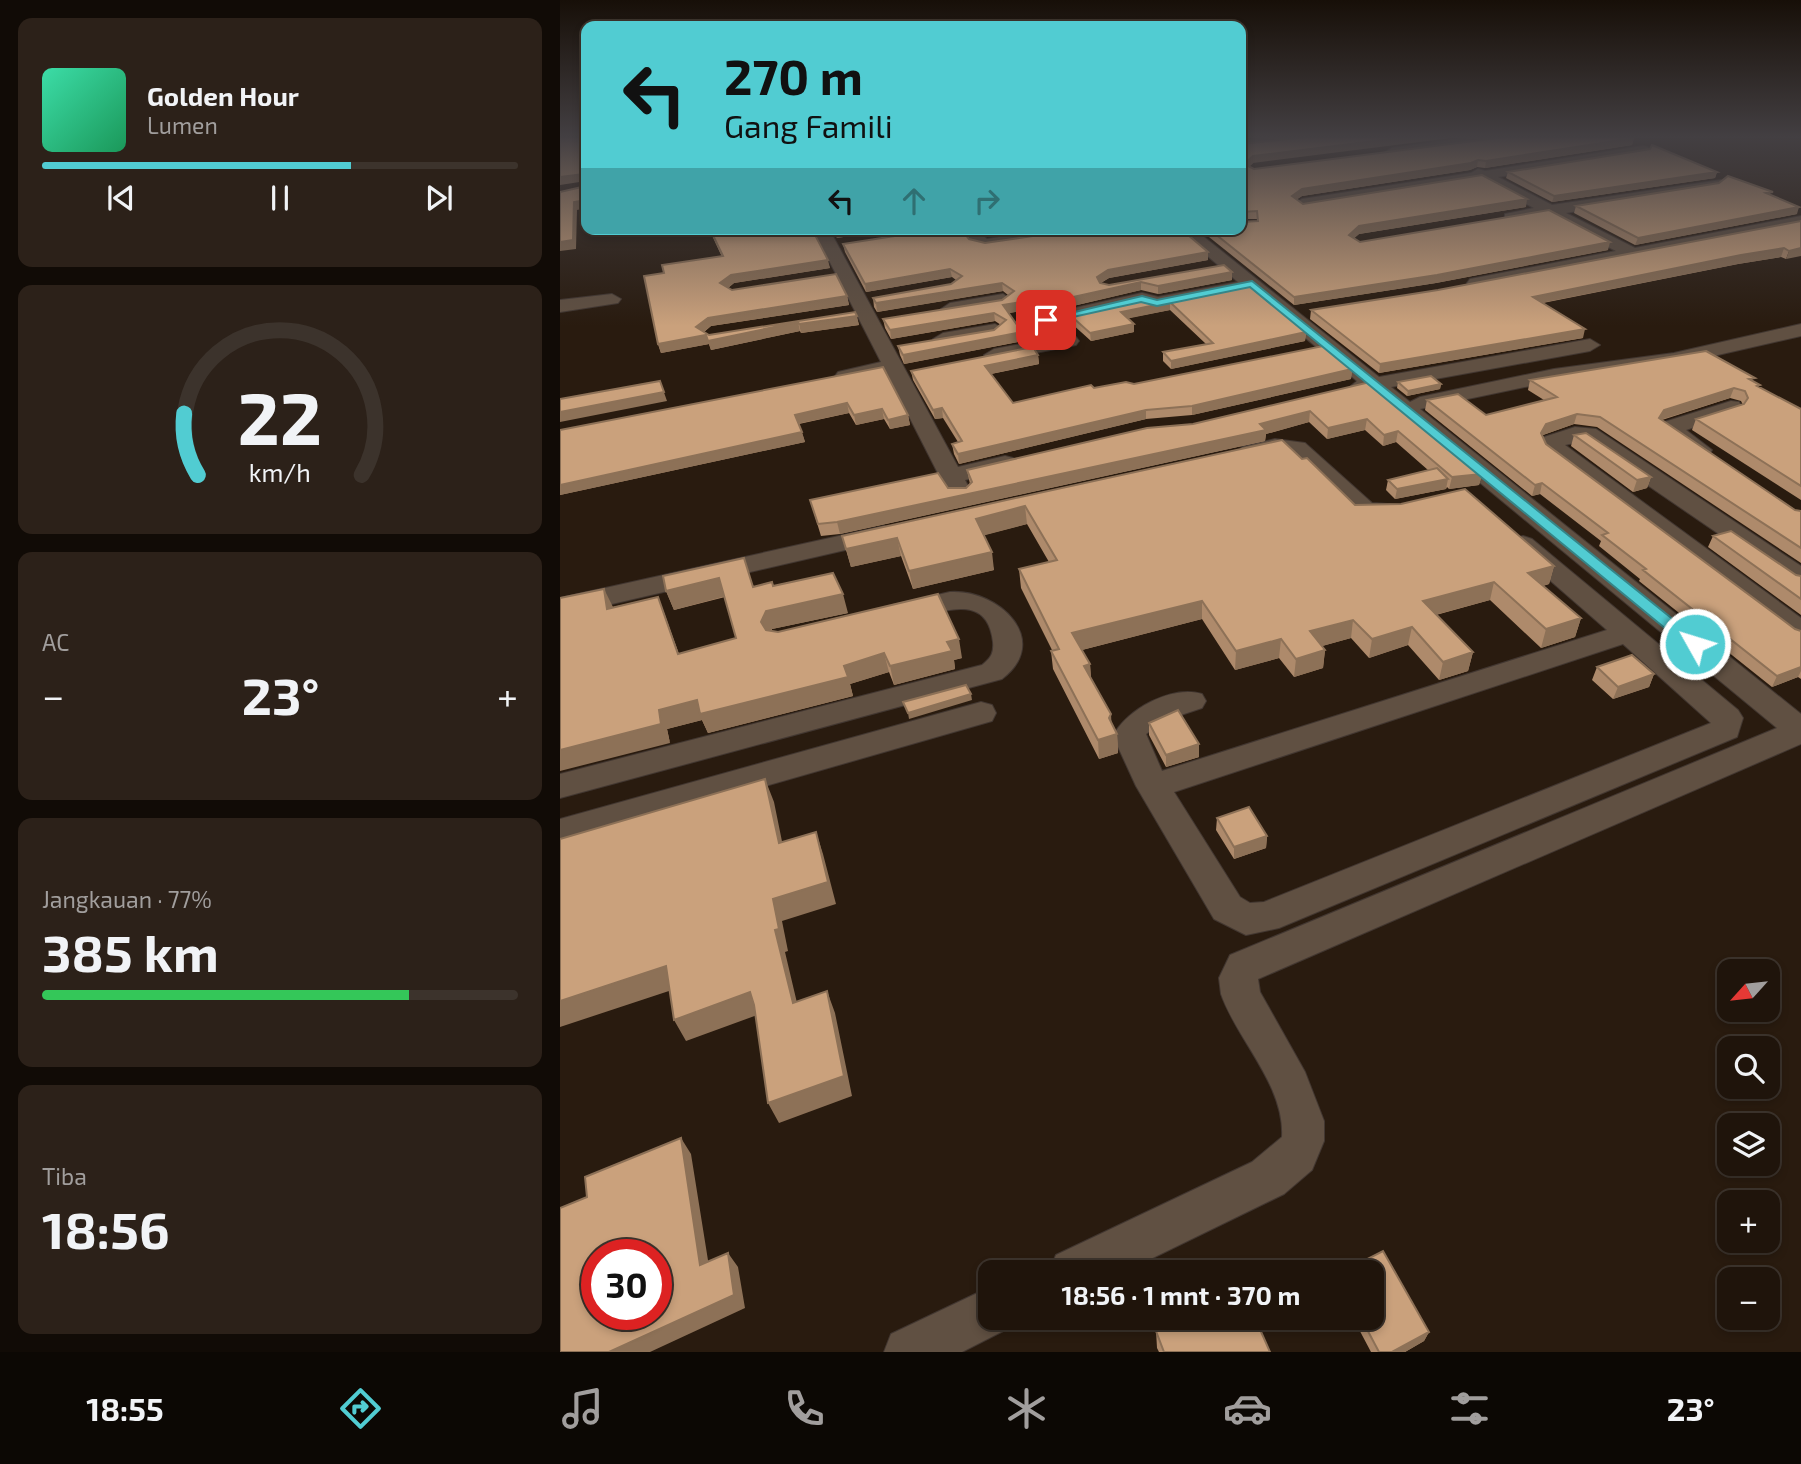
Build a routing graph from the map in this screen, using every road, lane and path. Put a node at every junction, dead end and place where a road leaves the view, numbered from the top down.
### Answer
1 (1326, 200) edge
2 (1530, 200) edge
3 (1611, 200) edge
4 (1302, 204) edge
5 (1550, 210) junction
6 (1495, 220) edge
7 (1801, 221) edge
8 (972, 235) edge
9 (1045, 235) edge
10 (1199, 235) edge
11 (831, 241) edge
12 (1630, 252) junction
13 (1228, 265) junction
14 (1201, 270) edge
15 (1252, 284) junction
16 (1462, 286) edge
17 (612, 299) dead end
18 (1003, 300) edge
19 (560, 306) edge
20 (1316, 310) edge
21 (937, 311) edge
22 (1289, 314) junction
23 (1046, 320) dead end
24 (995, 330) edge
25 (1801, 330) edge
26 (1069, 341) dead end
27 (1326, 345) junction
28 (1590, 345) dead end
29 (1301, 350) edge
30 (976, 359) edge
31 (891, 363) junction
32 (923, 369) edge
33 (826, 379) edge
34 (1373, 383) junction
35 (1334, 392) edge
36 (1402, 407) junction
37 (1731, 407) edge
38 (1029, 457) edge
39 (1221, 458) edge
40 (1717, 460) edge
41 (951, 476) junction
42 (963, 500) edge
43 (1417, 506) edge
44 (1501, 526) edge
45 (911, 528) edge
46 (1801, 578) edge
47 (560, 607) edge
48 (878, 617) edge
49 (1801, 632) edge
50 (1628, 633) junction
51 (1191, 702) dead end
52 (981, 713) dead end
53 (1801, 731) edge
54 (560, 786) edge
55 (1153, 786) junction
56 (560, 832) edge
57 (1098, 1260) edge
58 (978, 1318) edge
59 (909, 1352) edge

1 - 4 street
2 - 5 street
3 - 5 street
5 - 6 street
5 - 12 street
7 - 12 street
8 - 9 street
10 - 13 street
11 - 31 street
12 - 16 street
13 - 14 street
13 - 15 street
15 - 22 street
15 - 23 street
17 - 19 street
18 - 21 street
20 - 22 street
22 - 27 street
24 - 31 street
25 - 36 street
26 - 30 street
27 - 29 street
27 - 34 street
28 - 34 street
31 - 32 street
31 - 33 street
31 - 41 street
34 - 35 street
34 - 36 street
36 - 53 street
37 - 40 street
38 - 41 street
39 - 43 street
41 - 42 street
44 - 50 street
45 - 47 street
46 - 49 street
48 - 54 street
50 - 55 street
50 - 55 street
51 - 55 street
52 - 56 street
53 - 57 street
58 - 59 street

